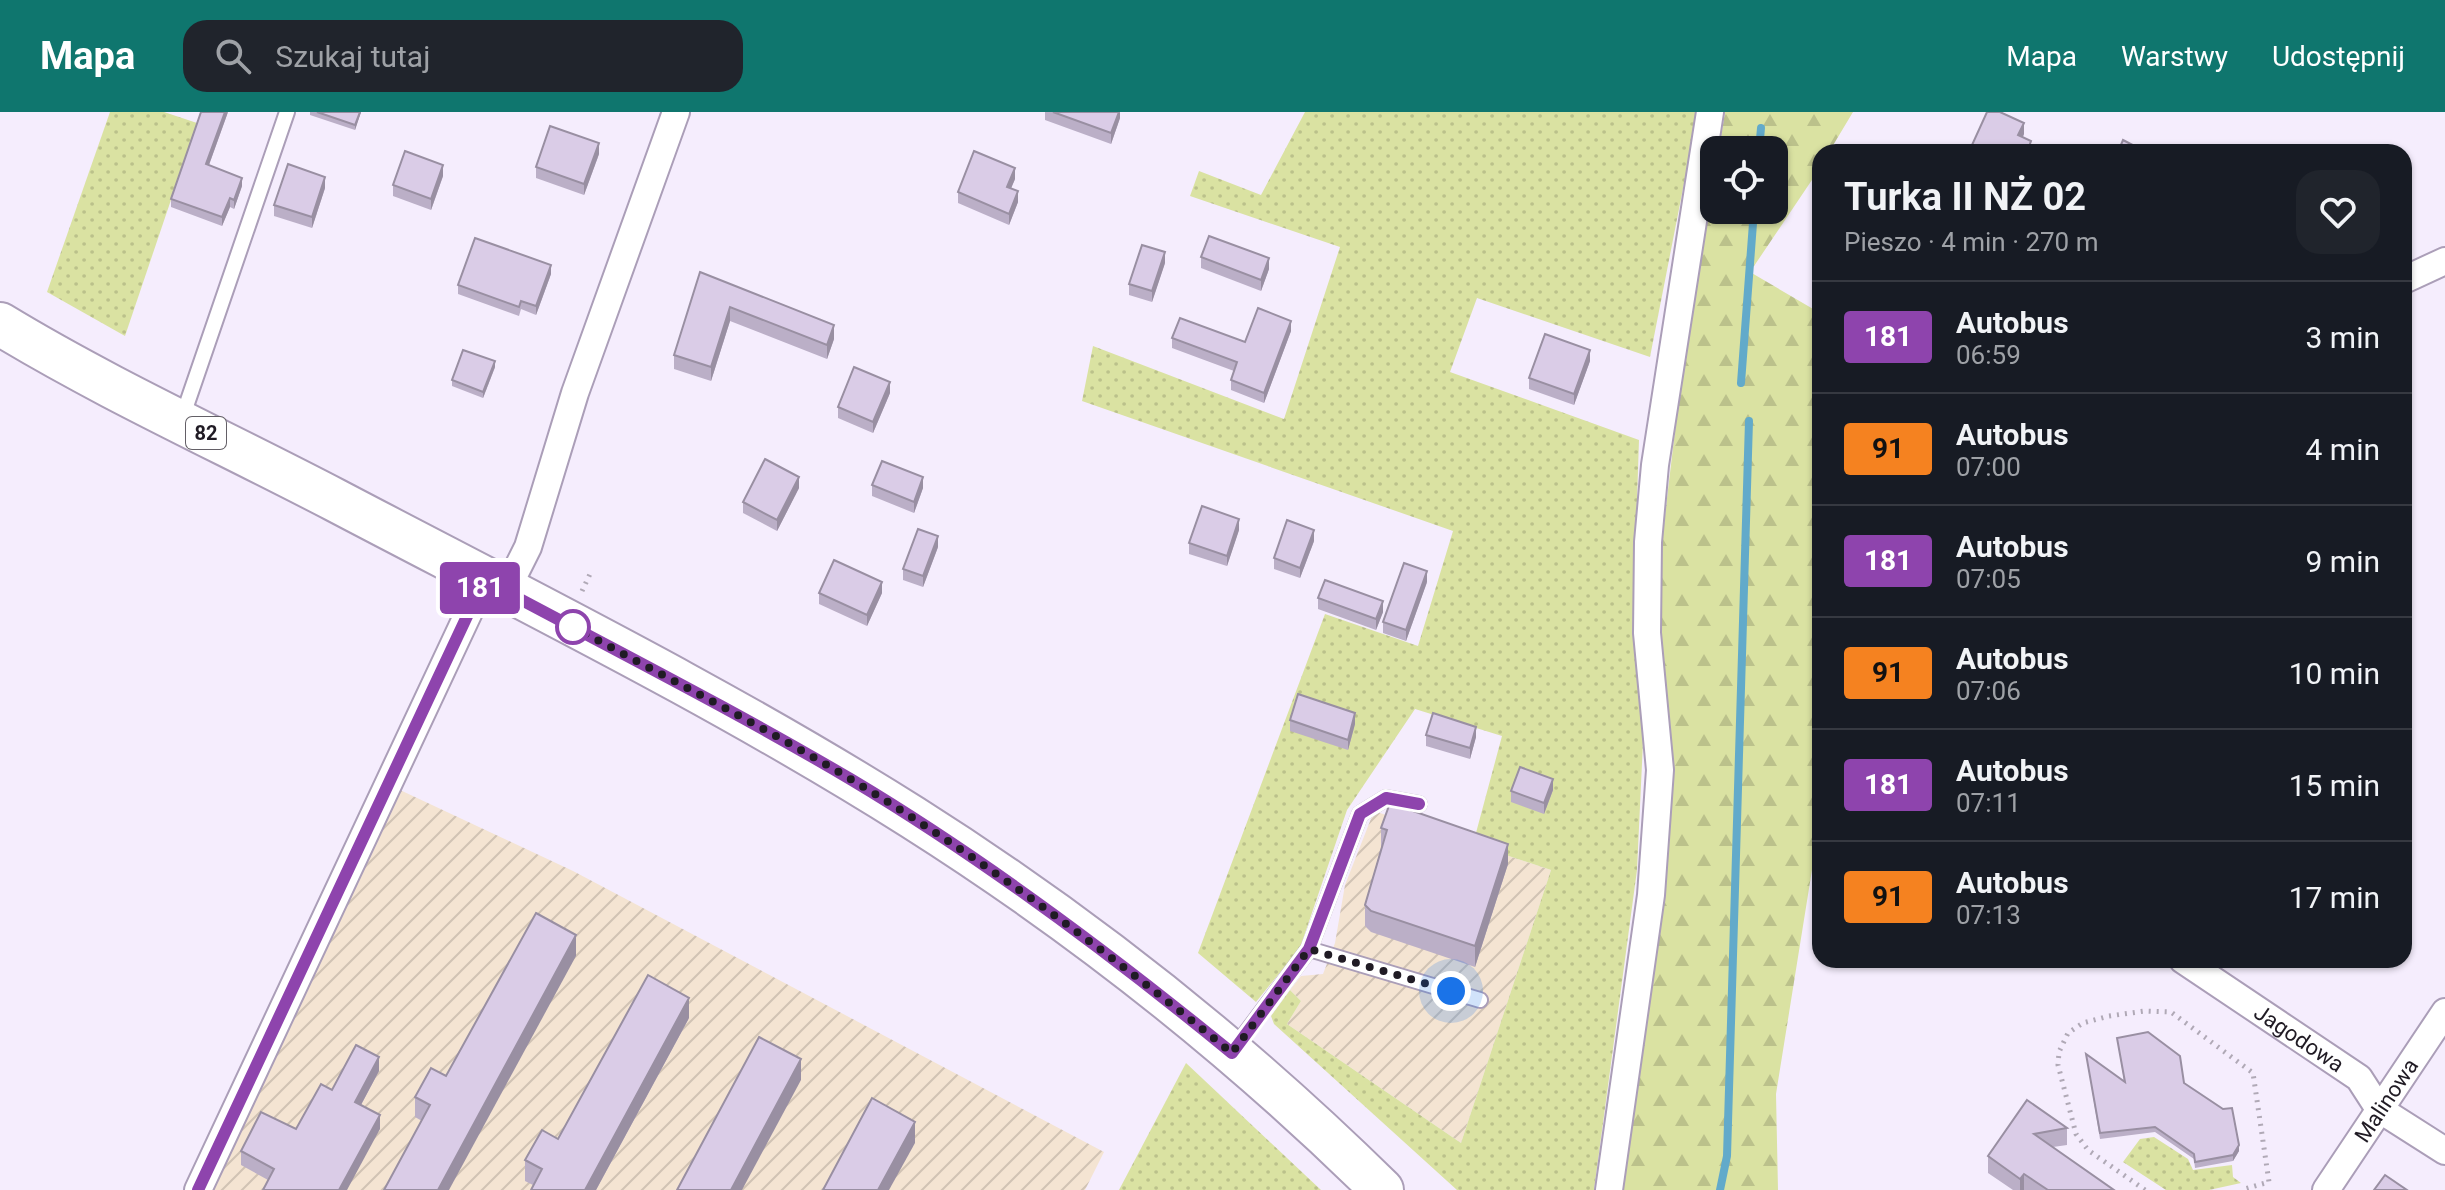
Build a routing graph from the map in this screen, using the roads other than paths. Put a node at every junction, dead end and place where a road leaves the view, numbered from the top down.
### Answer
1 (287, 112) edge
2 (676, 112) edge
3 (1710, 112) edge
4 (2445, 261) edge
5 (2412, 276) edge
6 (0, 324) edge
7 (181, 419) junction
8 (495, 586) junction
9 (1419, 804) dead end
10 (1309, 949) junction
11 (2195, 968) edge
12 (1480, 1000) dead end
13 (2445, 1012) edge
14 (1232, 1053) junction
15 (2379, 1109) junction
16 (2445, 1151) edge
17 (198, 1190) edge
18 (1382, 1190) edge
19 (1609, 1190) edge
20 (2326, 1190) edge

1 - 7 lane
2 - 8 street
3 - 19 street
4 - 5 street
6 - 7 main road, 82
7 - 8 main road, 82
8 - 14 main road, 82
8 - 17 street
9 - 10 lane
10 - 12 lane
10 - 14 lane
11 - 15 street, Jagodowa
13 - 15 street, Malinowa
14 - 18 main road, 82
15 - 16 street, Jagodowa
15 - 20 street, Malinowa

